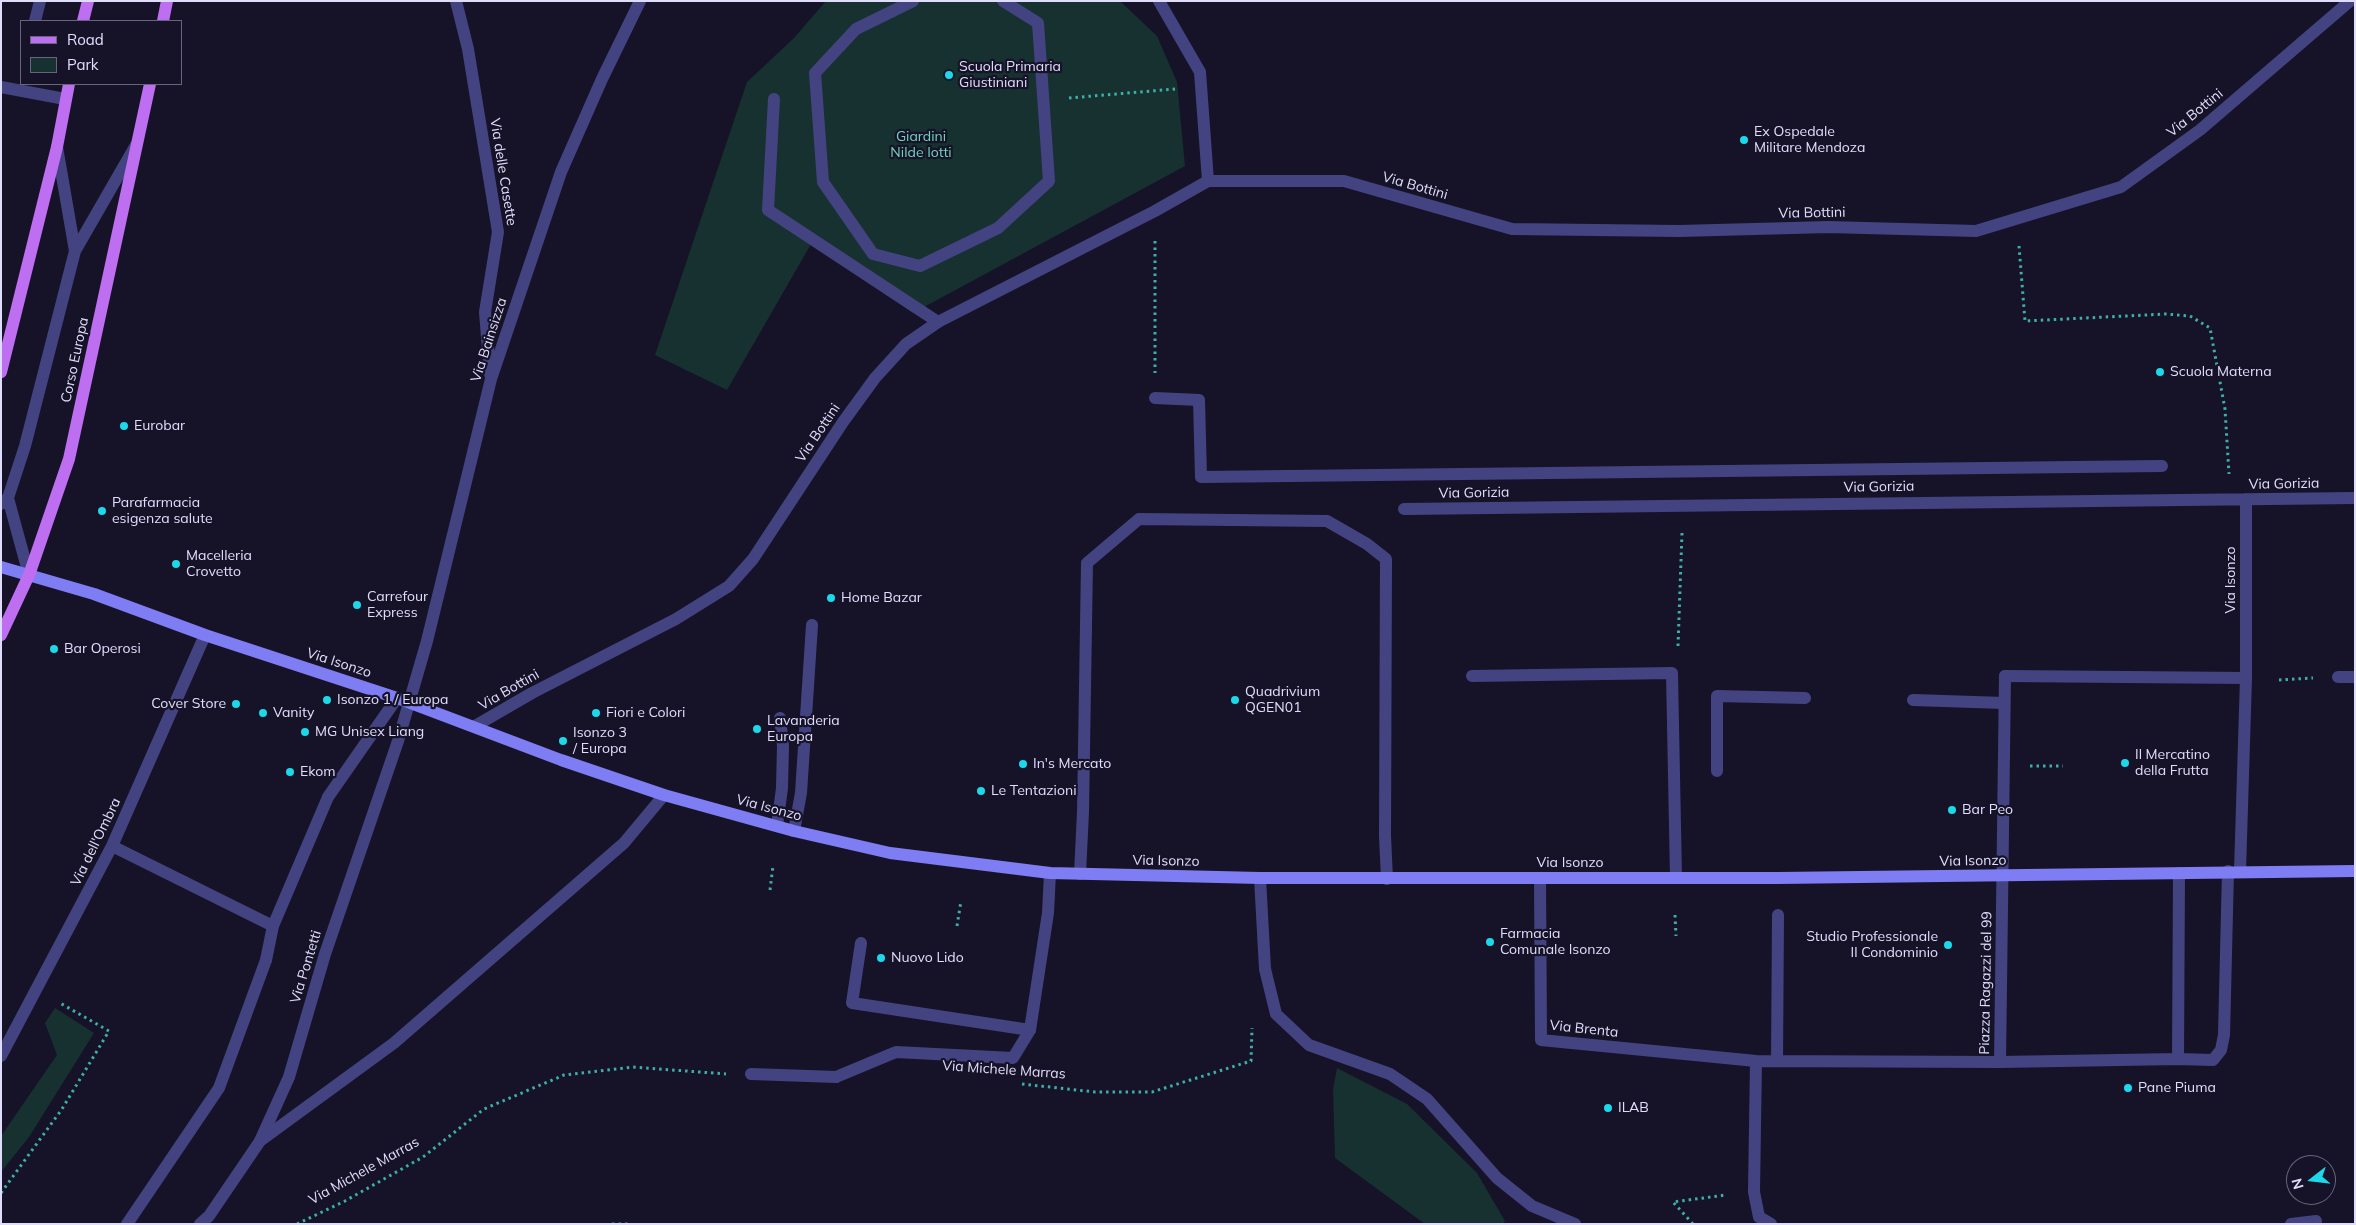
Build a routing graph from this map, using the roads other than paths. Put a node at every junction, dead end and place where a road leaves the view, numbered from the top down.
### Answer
1 (40, 1) edge
2 (88, 1) edge
3 (167, 1) edge
4 (456, 1) edge
5 (640, 1) edge
6 (913, 1) edge
7 (1003, 1) edge
8 (1159, 1) edge
9 (2350, 1) edge
10 (35, 20) edge
11 (83, 20) edge
12 (163, 20) edge
13 (20, 85) edge
14 (68, 85) edge
15 (150, 85) edge
16 (1, 86) edge
17 (774, 99) dead end
18 (65, 100) junction
19 (139, 138) junction
20 (57, 146) junction
21 (1208, 181) junction
22 (75, 251) junction
23 (938, 322) junction
24 (1, 372) edge
25 (491, 379) junction
26 (1155, 398) road end
27 (2162, 466) dead end
28 (2355, 498) edge
29 (2246, 499) junction
30 (4, 501) edge
31 (1404, 509) dead end
32 (1, 567) edge
33 (29, 575) junction
34 (812, 626) dead end
35 (1, 635) edge
36 (205, 635) junction
37 (1472, 676) dead end
38 (2338, 677) road end
39 (2355, 677) edge
40 (2246, 678) junction
41 (1805, 698) dead end
42 (403, 700) junction
43 (1914, 700) dead end
44 (2004, 703) junction
45 (780, 718) dead end
46 (475, 726) junction
47 (1717, 771) dead end
48 (664, 795) junction
49 (777, 826) junction
50 (794, 830) junction
51 (112, 846) junction
52 (2234, 871) junction
53 (2355, 871) edge
54 (1050, 873) junction
55 (2179, 873) junction
56 (1080, 874) junction
57 (2002, 876) junction
58 (1260, 878) junction
59 (1540, 878) junction
60 (1676, 878) junction
61 (1387, 879) junction
62 (1778, 915) dead end
63 (273, 926) junction
64 (861, 943) dead end
65 (1030, 1030) junction
66 (1, 1056) edge
67 (2178, 1059) junction
68 (1756, 1061) junction
69 (1777, 1061) junction
70 (2000, 1062) junction
71 (751, 1074) dead end
72 (260, 1141) junction
73 (2316, 1221) dead end
74 (127, 1224) edge
75 (200, 1224) edge
76 (1575, 1224) edge
77 (1771, 1224) edge
78 (2291, 1224) edge

1 - 10 street
2 - 11 main road
3 - 12 main road
4 - 25 street, Via delle Casette
5 - 25 street, Via Bainsizza
6 - 7 street
8 - 21 street
9 - 21 street, Via Bottini
13 - 16 street
13 - 18 street
14 - 18 main road
15 - 19 main road, Corso Europa
17 - 23 street
18 - 20 main road
19 - 22 street
19 - 33 main road, Corso Europa
20 - 22 street
20 - 24 main road
21 - 23 street, Via Bottini
22 - 30 street
23 - 46 street, Via Bottini
25 - 42 street, Via Bainsizza
26 - 27 street
28 - 29 street, Via Gorizia
29 - 31 street, Via Gorizia
29 - 40 street, Via Isonzo
30 - 33 street
32 - 33 main road, Via Isonzo
33 - 35 main road, Corso Europa
33 - 36 main road, Via Isonzo
34 - 50 street
36 - 42 main road, Via Isonzo
36 - 51 street, Via dell'Ombra
37 - 60 street
38 - 39 street
40 - 44 street, Piazza Ragazzi del 99
40 - 52 street, Via Isonzo
41 - 47 street
42 - 46 main road, Via Isonzo
42 - 63 street
42 - 72 street, Via Pontetti
43 - 44 street
44 - 57 street, Piazza Ragazzi del 99
45 - 49 street
46 - 48 main road, Via Isonzo
48 - 49 main road, Via Isonzo
48 - 72 street
49 - 50 main road, Via Isonzo
50 - 54 main road, Via Isonzo
51 - 63 street
51 - 66 street, Via dell'Ombra
52 - 53 main road, Via Isonzo
52 - 55 main road, Via Isonzo
52 - 67 street, Piazza Ragazzi del 99
54 - 56 main road, Via Isonzo
54 - 65 street
55 - 57 main road, Via Isonzo
55 - 67 street
56 - 58 main road, Via Isonzo
56 - 61 street
57 - 60 main road, Via Isonzo
57 - 70 street, Piazza Ragazzi del 99
58 - 61 main road, Via Isonzo
58 - 76 street
59 - 60 main road, Via Isonzo
59 - 61 main road, Via Isonzo
59 - 68 street, Via Brenta
62 - 69 street
63 - 74 street
64 - 65 street
65 - 71 street
67 - 70 street, Piazza Ragazzi del 99
68 - 69 street, Via Brenta
68 - 77 street
69 - 70 street, Via Brenta
72 - 75 street, Via Pontetti
73 - 78 street

